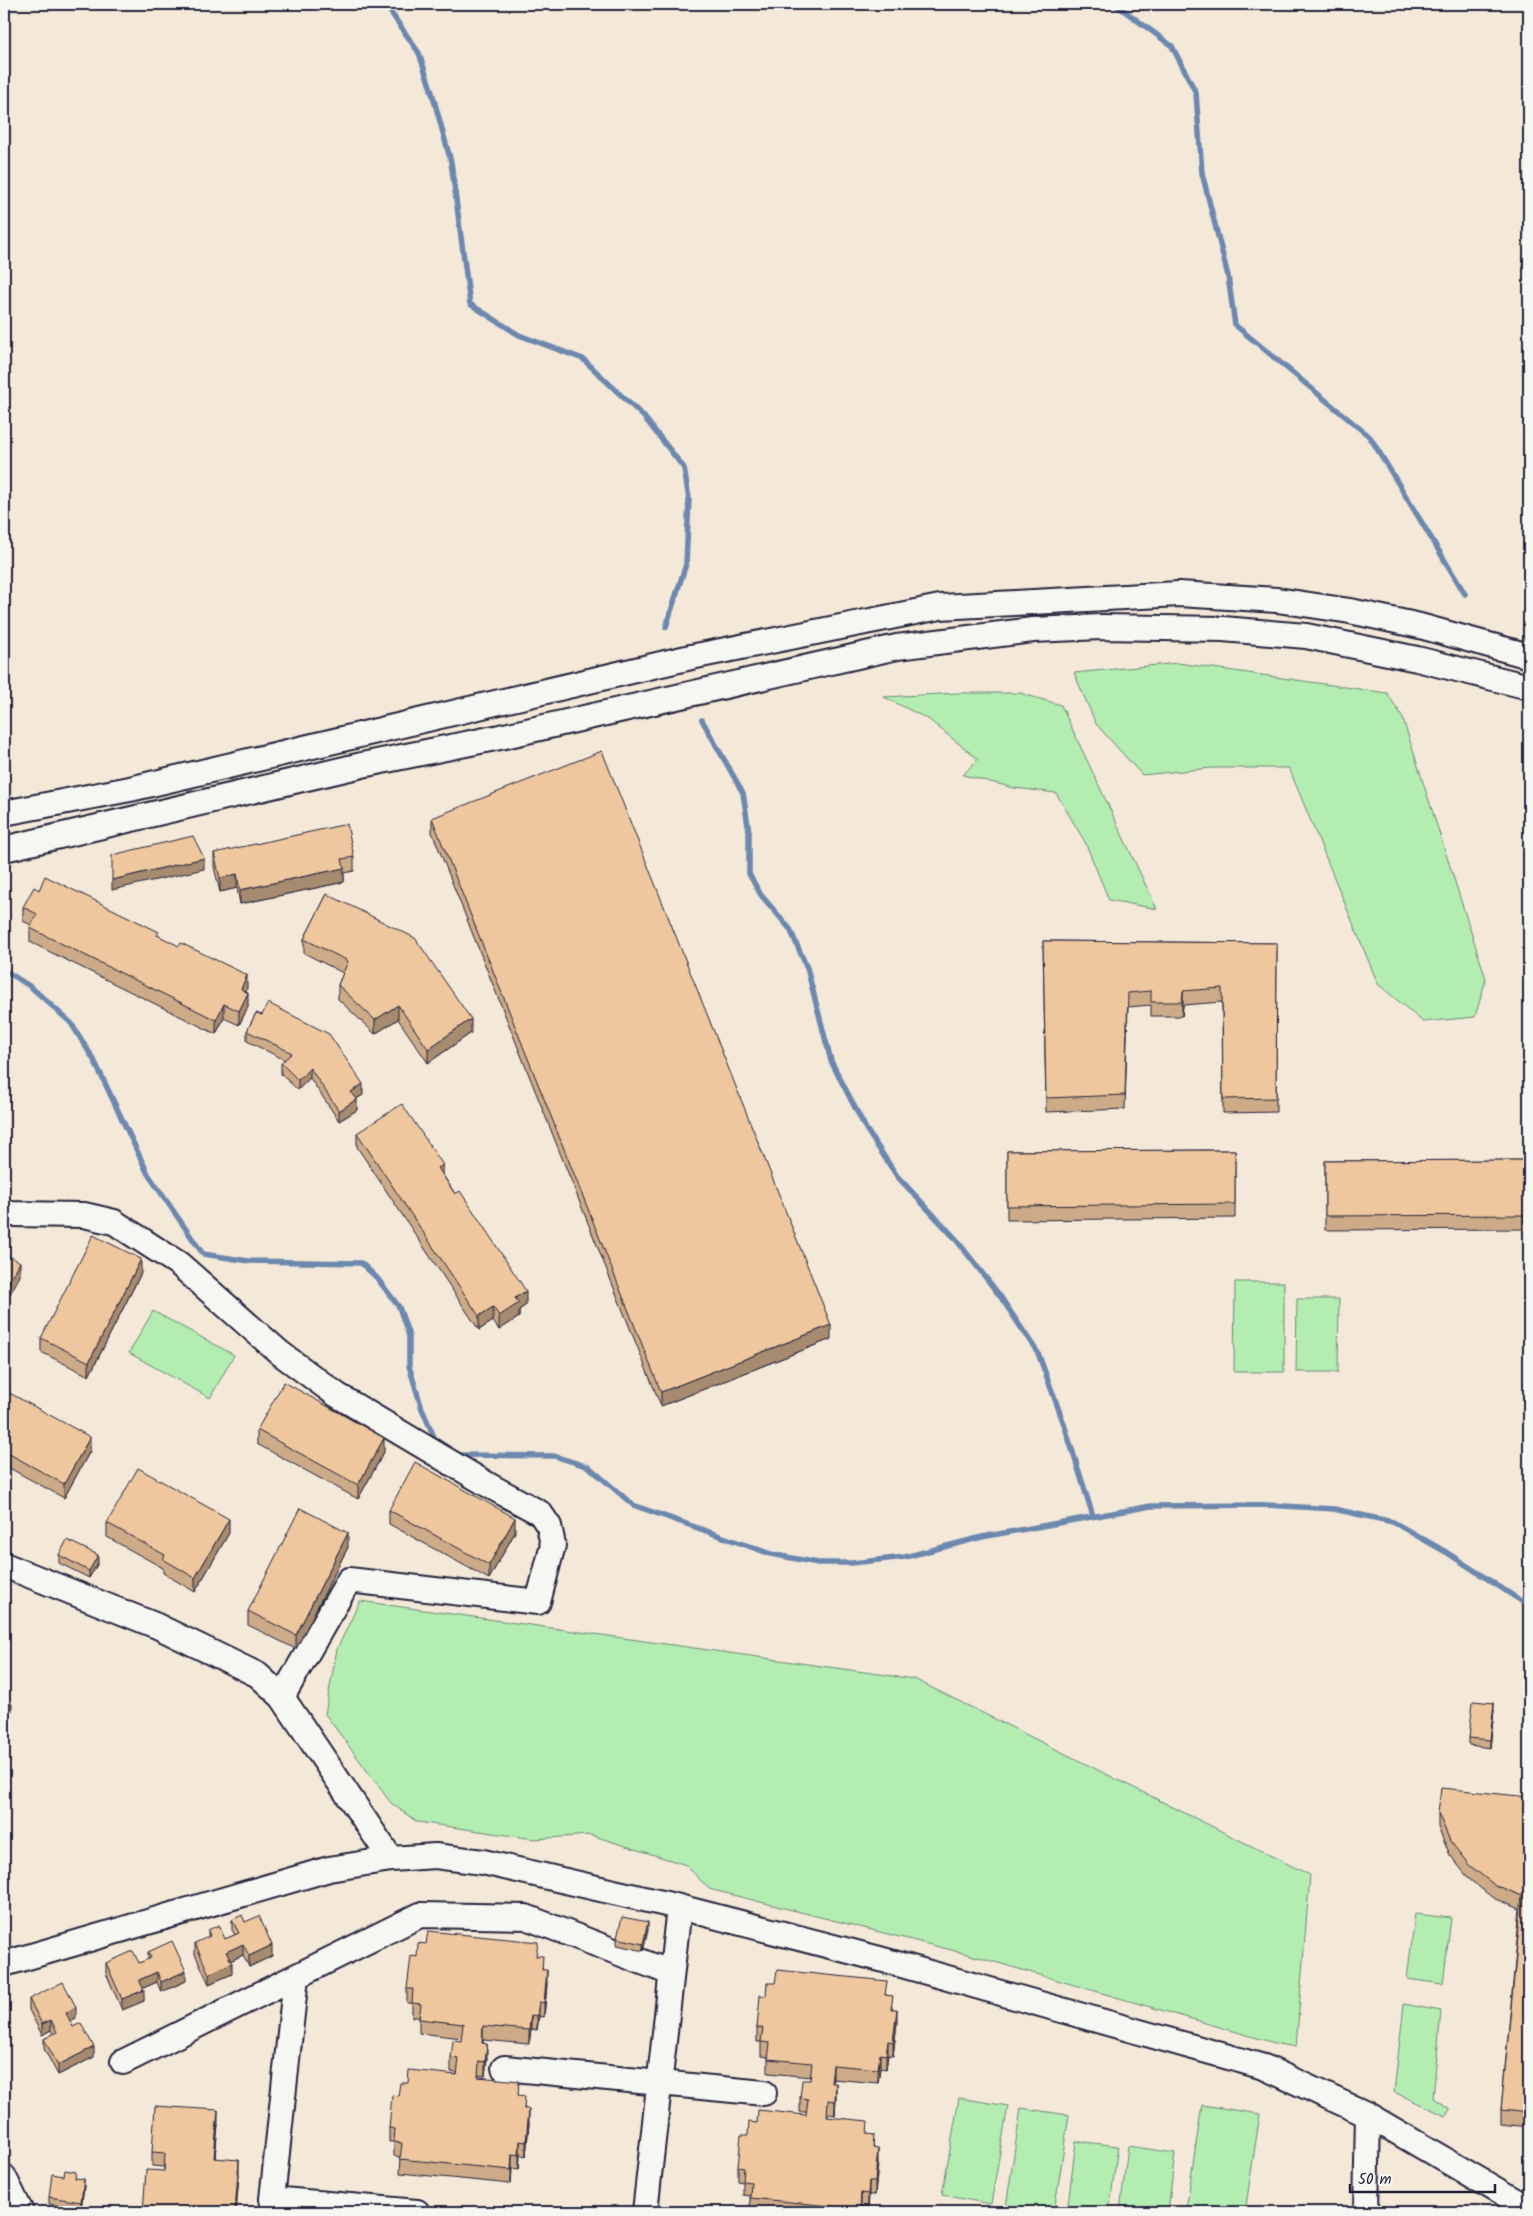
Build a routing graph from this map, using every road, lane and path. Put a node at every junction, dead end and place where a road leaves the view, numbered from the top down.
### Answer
1 (1529, 656) edge
2 (1529, 687) edge
3 (356, 737) junction
4 (362, 765) junction
5 (130, 789) junction
6 (4, 813) edge
7 (142, 817) junction
8 (4, 849) edge
9 (4, 1211) edge
10 (4, 1565) edge
11 (282, 1696) junction
12 (391, 1859) junction
13 (679, 1907) junction
14 (4, 1964) edge
15 (671, 1973) junction
16 (296, 1977) junction
17 (123, 2062) dead end
18 (504, 2068) dead end
19 (659, 2082) junction
20 (764, 2093) dead end
21 (1368, 2115) junction
22 (4, 2177) edge
23 (274, 2206) edge
24 (1529, 2209) edge
25 (21, 2212) edge
26 (417, 2212) edge
27 (645, 2212) edge
28 (1366, 2212) edge

1 - 3 street
2 - 4 street
3 - 4 street
3 - 5 street
4 - 7 street
5 - 6 street
5 - 7 street
7 - 8 street
9 - 11 street
10 - 11 street
11 - 12 street
12 - 13 street
12 - 14 street
13 - 15 street
13 - 21 street
15 - 16 street
15 - 19 street
16 - 17 street
16 - 23 street
18 - 19 street
19 - 20 street
19 - 27 street
21 - 24 street
21 - 28 street
22 - 25 street
23 - 26 street

